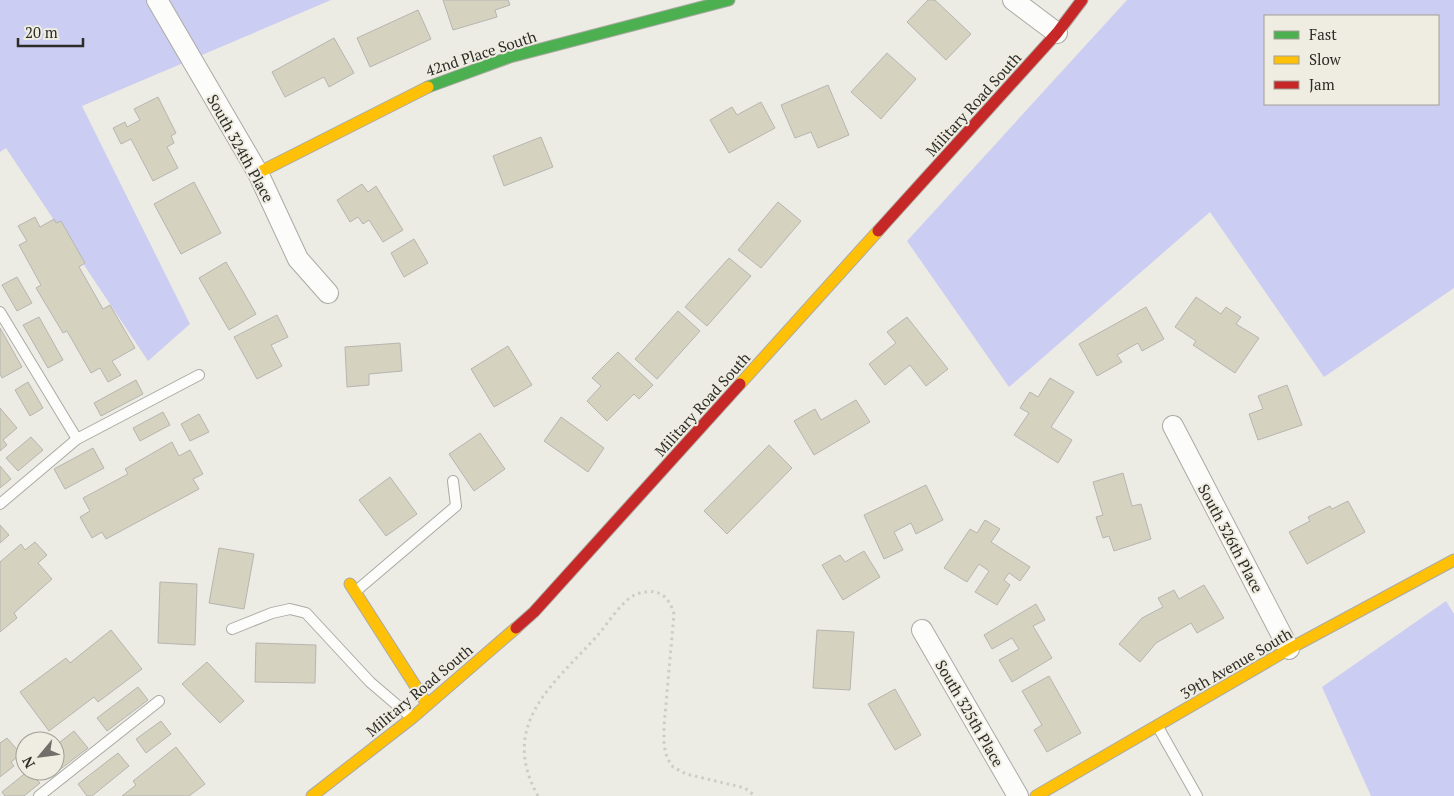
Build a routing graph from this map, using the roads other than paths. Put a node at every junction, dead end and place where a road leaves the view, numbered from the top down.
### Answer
1 (157, 0) edge
2 (729, 0) edge
3 (1013, 0) edge
4 (1082, 0) edge
5 (1057, 33) junction
6 (258, 173) junction
7 (328, 293) dead end
8 (0, 312) edge
9 (199, 375) dead end
10 (1173, 426) dead end
11 (77, 439) junction
12 (453, 481) dead end
13 (0, 504) edge
14 (1454, 560) edge
15 (352, 588) joint
16 (232, 629) dead end
17 (922, 630) dead end
18 (1289, 649) junction
19 (159, 701) dead end
20 (428, 704) junction
21 (412, 718) junction
22 (1157, 726) junction
23 (39, 796) edge
24 (312, 796) edge
25 (1018, 796) edge
26 (1036, 796) edge
27 (1197, 796) edge

1 - 6 street, South 324th Place
2 - 6 street, 42nd Place South
3 - 5 street
4 - 5 street, Military Road South
5 - 20 street, Military Road South
6 - 7 street, South 324th Place
8 - 11 lane
9 - 11 lane
10 - 18 street, South 326th Place
11 - 13 lane
12 - 15 lane
14 - 18 street, 39th Avenue South
15 - 20 street
16 - 21 lane
17 - 25 street, South 325th Place
18 - 22 street, 39th Avenue South
19 - 23 lane
20 - 21 street, Military Road South
21 - 24 street, Military Road South
22 - 26 street, 39th Avenue South
22 - 27 lane

